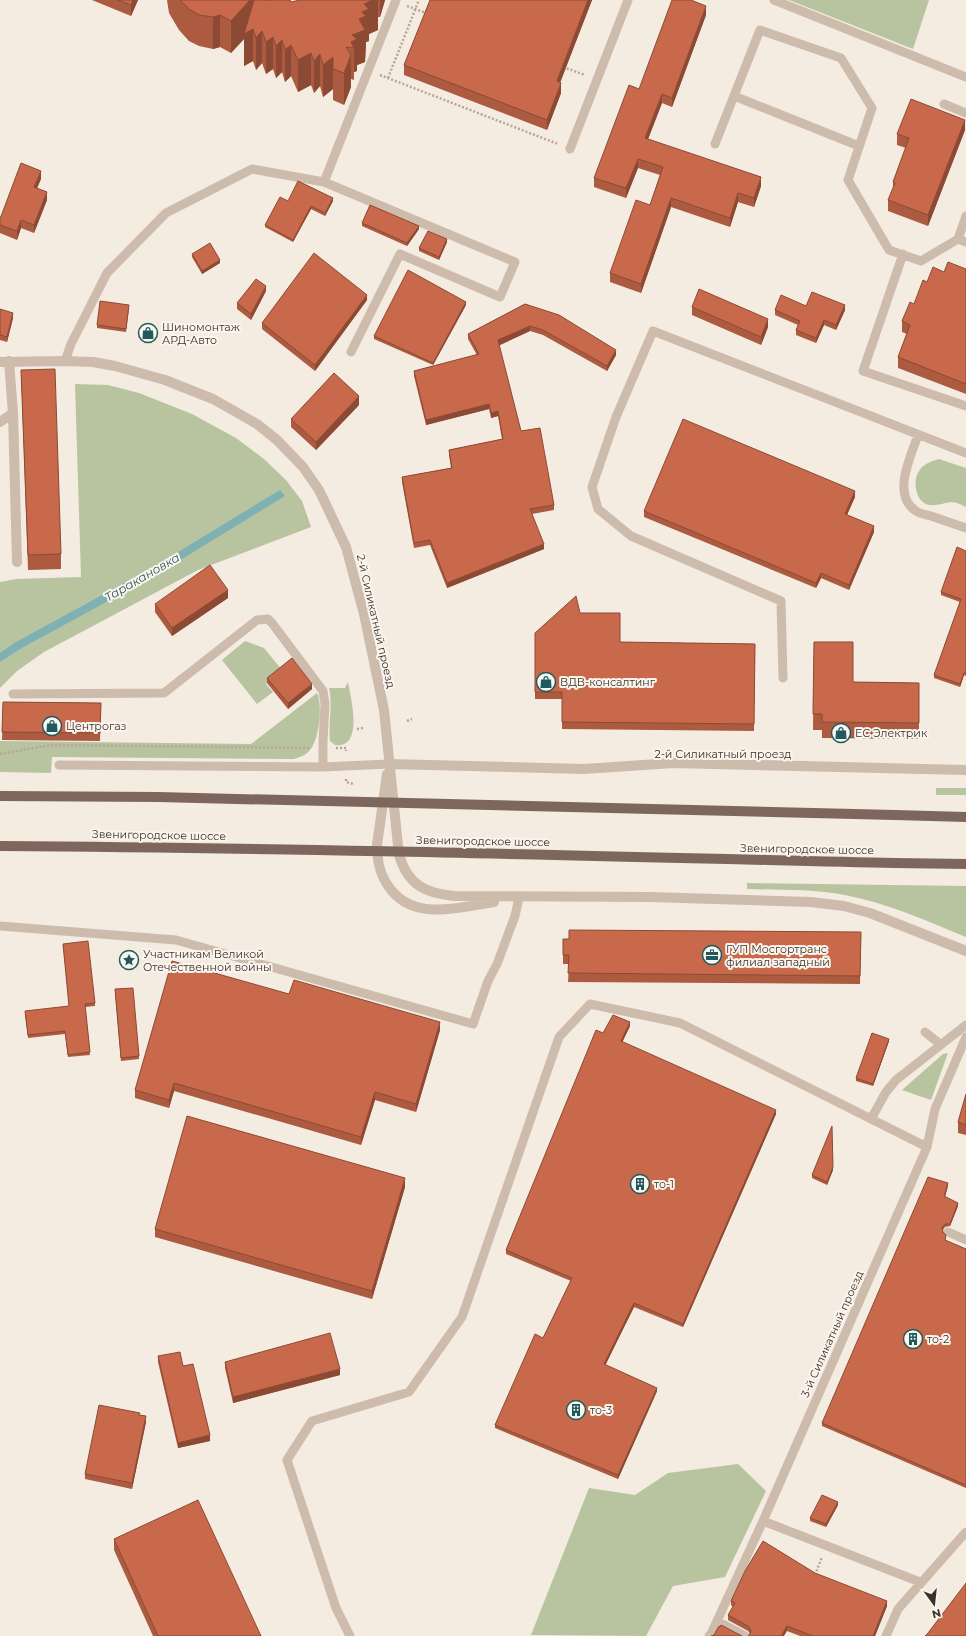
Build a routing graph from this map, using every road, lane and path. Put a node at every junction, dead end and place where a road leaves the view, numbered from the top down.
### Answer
1 (418, 0) edge
2 (628, 0) edge
3 (774, 0) edge
4 (395, 1) edge
5 (415, 9) junction
6 (428, 14) edge
7 (559, 65) edge
8 (368, 70) junction
9 (966, 77) edge
10 (388, 78) junction
11 (597, 80) junction
12 (734, 96) junction
13 (944, 104) dead end
14 (966, 113) edge
15 (715, 144) dead end
16 (859, 146) junction
17 (570, 149) joint
18 (324, 182) junction
19 (966, 216) edge
20 (962, 241) edge
21 (903, 254) junction
22 (351, 352) dead end
23 (65, 361) junction
24 (5, 362) edge
25 (966, 406) edge
26 (12, 413) junction
27 (0, 422) edge
28 (918, 435) junction
29 (966, 453) edge
30 (966, 528) edge
31 (17, 562) dead end
32 (782, 678) dead end
33 (13, 694) dead end
34 (412, 718) dead end
35 (407, 721) dead end
36 (363, 728) dead end
37 (357, 729) dead end
38 (323, 748) junction
39 (346, 751) dead end
40 (0, 754) edge
41 (389, 764) junction
42 (58, 765) dead end
43 (323, 767) junction
44 (966, 770) edge
45 (346, 778) dead end
46 (354, 784) dead end
47 (0, 796) edge
48 (966, 816) edge
49 (0, 846) edge
50 (966, 864) edge
51 (519, 898) junction
52 (0, 926) edge
53 (966, 951) edge
54 (966, 1025) edge
55 (926, 1032) dead end
56 (966, 1037) edge
57 (940, 1044) junction
58 (871, 1119) junction
59 (927, 1147) junction
60 (948, 1232) dead end
61 (966, 1240) edge
62 (763, 1521) junction
63 (966, 1532) edge
64 (826, 1544) junction
65 (814, 1580) edge
66 (920, 1582) junction
67 (717, 1621) junction
68 (350, 1636) edge
69 (709, 1636) edge
70 (745, 1636) edge
71 (886, 1636) edge

1 - 5 path
2 - 11 lane
3 - 9 lane
4 - 5 path
4 - 8 lane
5 - 6 path
5 - 10 path
7 - 11 path
8 - 10 path
8 - 18 lane
10 - 17 path
11 - 17 lane
12 - 15 lane
12 - 16 lane
12 - 16 lane
13 - 14 lane
16 - 21 lane
18 - 22 lane
18 - 23 lane
19 - 20 lane
20 - 21 lane
21 - 25 lane
23 - 24 street, 2-й Силикатный проезд
23 - 41 street, 2-й Силикатный проезд
24 - 26 street
26 - 27 street
26 - 31 street
28 - 29 lane
28 - 30 lane
28 - 32 lane
33 - 38 lane
34 - 35 path
36 - 37 path
38 - 39 path
38 - 40 path
38 - 43 lane
41 - 43 lane
41 - 44 street, 2-й Силикатный проезд
41 - 51 street, 2-й Силикатный проезд
41 - 51 street, 2-й Силикатный проезд
42 - 43 lane
45 - 46 path
47 - 48 main road, bridge
49 - 50 main road, Звенигородское шоссе, bridge
51 - 52 lane
51 - 53 street, 2-й Силикатный проезд
54 - 57 lane
55 - 57 lane
56 - 59 lane, 3-й Силикатный проезд
57 - 58 lane
58 - 59 lane
58 - 68 lane
59 - 62 lane, 3-й Силикатный проезд
60 - 61 lane
62 - 64 lane
62 - 67 lane, 3-й Силикатный проезд
63 - 66 lane
64 - 65 path
64 - 66 lane
66 - 71 lane
67 - 69 lane, 3-й Силикатный проезд
67 - 70 lane

